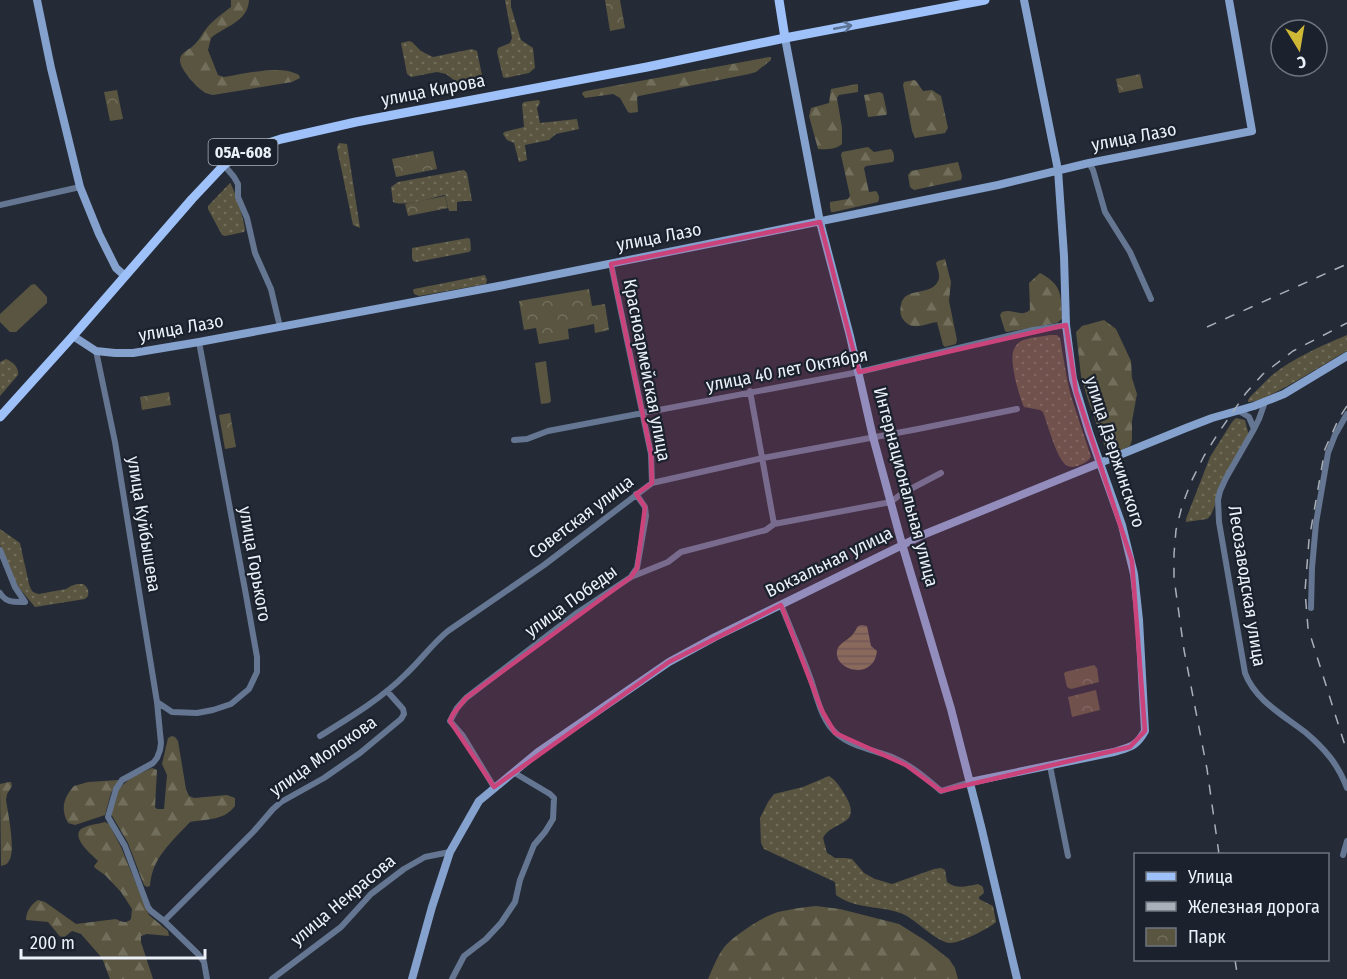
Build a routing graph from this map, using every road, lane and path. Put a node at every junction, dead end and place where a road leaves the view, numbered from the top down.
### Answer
1 (37, 0) edge
2 (779, 0) edge
3 (985, 0) edge
4 (1024, 0) edge
5 (1228, 0) edge
6 (785, 38) junction
7 (1089, 162) junction
8 (224, 165) junction
9 (1058, 170) junction
10 (80, 187) junction
11 (0, 205) edge
12 (820, 222) junction
13 (611, 264) junction
14 (125, 276) junction
15 (1150, 299) dead end
16 (1066, 325) junction
17 (279, 327) junction
18 (73, 336) junction
19 (199, 342) junction
20 (96, 351) junction
21 (1347, 356) edge
22 (859, 372) junction
23 (750, 392) junction
24 (1265, 402) junction
25 (1017, 409) dead end
26 (1238, 411) junction
27 (642, 413) junction
28 (1347, 414) edge
29 (0, 417) edge
30 (1254, 429) junction
31 (873, 437) junction
32 (514, 440) dead end
33 (763, 458) junction
34 (1100, 463) junction
35 (941, 473) dead end
36 (652, 483) junction
37 (636, 494) junction
38 (891, 502) junction
39 (774, 524) junction
40 (902, 544) junction
41 (0, 550) edge
42 (630, 577) junction
43 (0, 593) edge
44 (781, 605) junction
45 (1311, 608) dead end
46 (387, 691) junction
47 (156, 702) junction
48 (320, 736) dead end
49 (1050, 766) junction
50 (513, 772) junction
51 (969, 782) junction
52 (494, 787) junction
53 (1347, 788) edge
54 (1347, 841) edge
55 (450, 852) junction
56 (1343, 855) dead end
57 (1068, 856) dead end
58 (164, 921) junction
59 (207, 979) edge
60 (272, 979) edge
61 (412, 979) edge
62 (452, 979) edge
63 (1017, 979) edge

1 - 10 main road
2 - 6 main road, Интернациональная улица
6 -> 3 main road, улица Кирова / 05А-608
4 - 9 main road, улица Дзержинского
5 - 7 main road, улица Лазо
6 - 8 main road, улица Кирова / 05А-608
6 - 12 main road, Интернациональная улица
7 - 9 main road, улица Лазо
7 - 15 street
8 - 14 main road, улица Кирова / 05А-608
8 - 17 street
9 - 12 main road, улица Лазо
9 - 16 main road, улица Дзержинского
10 - 11 street
10 - 14 main road
12 - 13 main road, улица Лазо
12 - 22 main road, Интернациональная улица
13 - 17 main road, улица Лазо
13 - 27 street, Красноармейская улица
14 - 18 main road, улица Кирова / 05А-608
16 - 22 street, улица 40 лет Октября
16 - 34 main road, улица Дзержинского
17 - 19 main road, улица Лазо
18 - 20 main road, улица Лазо
18 - 29 main road, улица Кирова / 05А-608
19 - 20 main road, улица Лазо
19 - 47 street, улица Горького
20 - 47 street, улица Куйбышева
21 - 24 main road, Вокзальная улица
22 - 23 street, улица 40 лет Октября
22 - 31 main road, Интернациональная улица
23 - 27 street, улица 40 лет Октября
23 - 33 street
24 - 26 main road, Вокзальная улица
24 - 30 street, Лесозаводская улица
25 - 31 street, Советская улица
26 - 30 street
26 - 34 main road, Вокзальная улица
27 - 32 street, улица 40 лет Октября
27 - 36 street, Красноармейская улица
28 - 45 street
30 - 53 street, Лесозаводская улица
31 - 33 street, Советская улица
31 - 38 main road, Интернациональная улица
33 - 36 street, Советская улица
33 - 39 street
34 - 40 main road, Вокзальная улица
34 - 49 main road, улица Дзержинского
35 - 38 street, улица Победы
36 - 37 street, Советская улица
37 - 42 street
37 - 46 street, Советская улица
38 - 39 street, улица Победы
38 - 40 main road, Интернациональная улица
39 - 42 street, улица Победы
40 - 44 main road, Вокзальная улица
40 - 51 main road, Интернациональная улица
41 - 43 street
42 - 52 street, улица Победы
44 - 50 main road, Вокзальная улица
44 - 51 street
46 - 48 street, Советская улица
46 - 58 street, улица Молокова
47 - 58 street
49 - 51 main road, улица Дзержинского
49 - 57 street
50 - 52 main road, Вокзальная улица
50 - 62 street
51 - 63 main road, Интернациональная улица
52 - 55 main road, Вокзальная улица
54 - 56 street
55 - 60 street, улица Некрасова
55 - 61 main road
58 - 59 street

